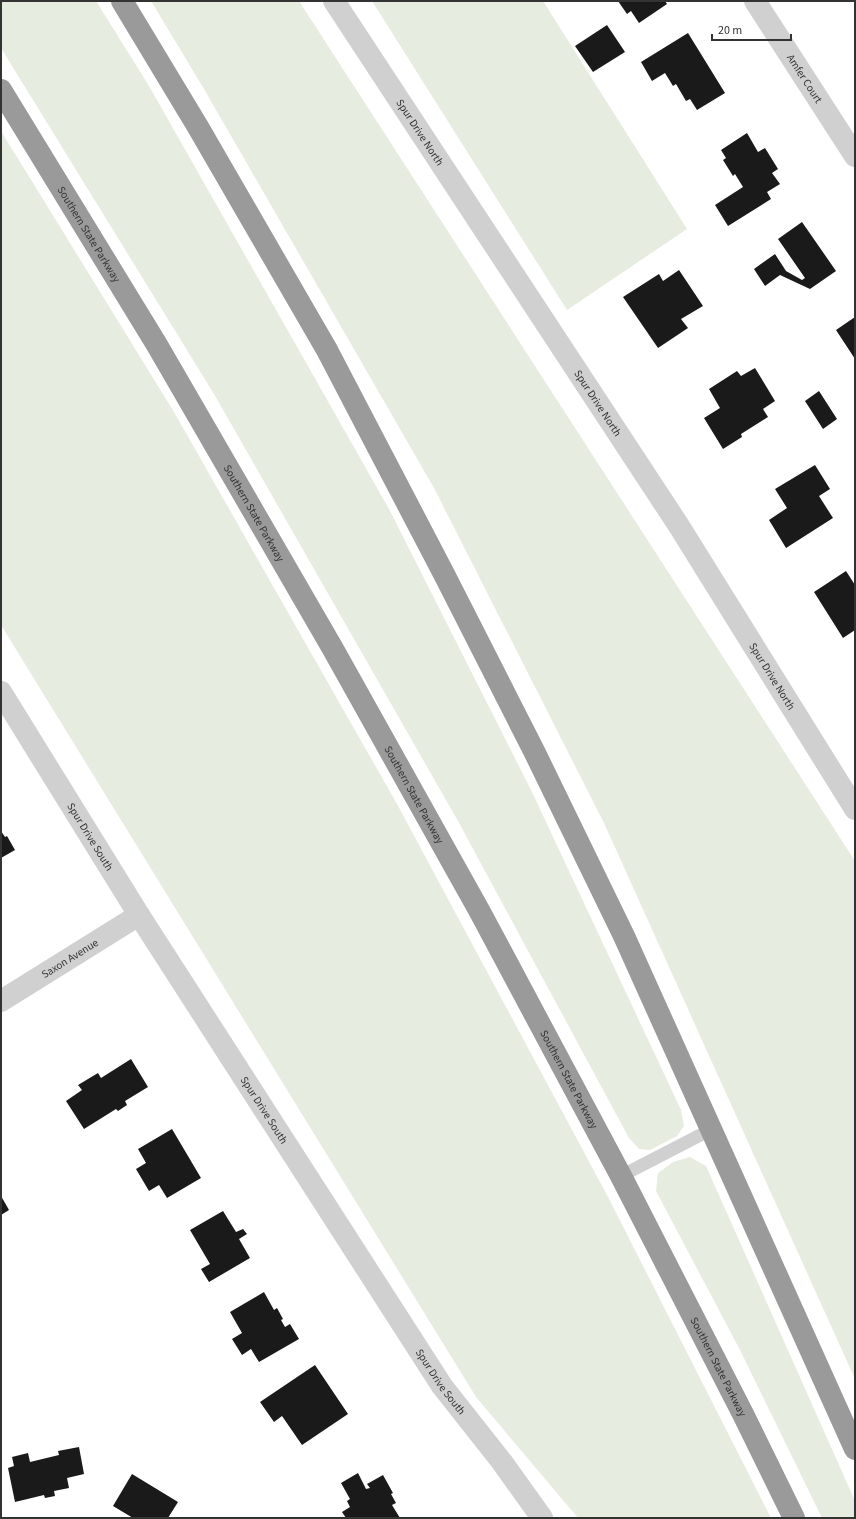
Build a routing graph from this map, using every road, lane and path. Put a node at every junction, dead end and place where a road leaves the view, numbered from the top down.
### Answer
1 (122, 1) edge
2 (334, 1) edge
3 (755, 1) edge
4 (1, 90) edge
5 (855, 156) edge
6 (1, 692) edge
7 (855, 809) edge
8 (139, 915) junction
9 (1, 1002) edge
10 (710, 1130) junction
11 (621, 1176) junction
12 (855, 1449) edge
13 (542, 1518) edge
14 (794, 1518) edge

1 - 10 highway
2 - 7 street, Spur Drive North
3 - 5 street, Amfer Court
4 - 11 highway, Southern State Parkway
6 - 8 street, Spur Drive South
8 - 9 street, Saxon Avenue
8 - 13 street, Spur Drive South
10 - 11 lane
10 - 12 highway
11 - 14 highway, Southern State Parkway

